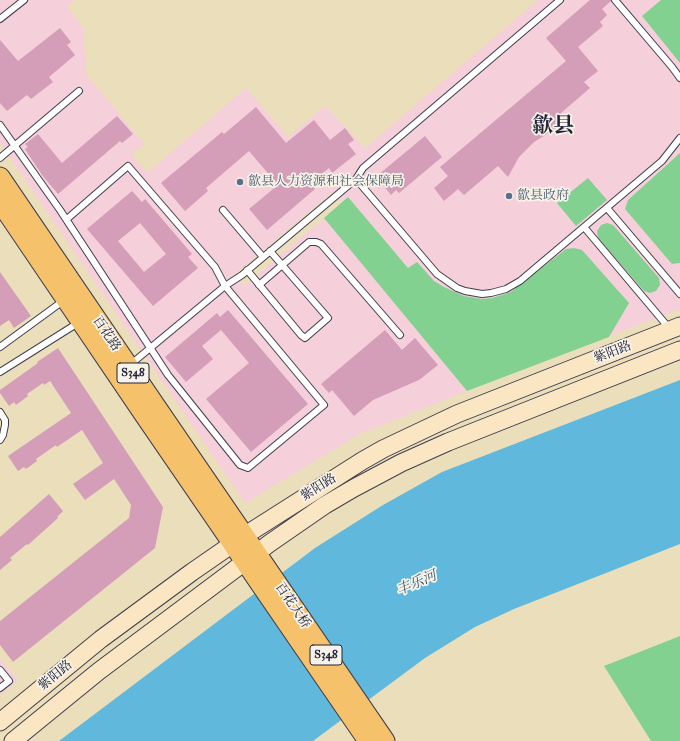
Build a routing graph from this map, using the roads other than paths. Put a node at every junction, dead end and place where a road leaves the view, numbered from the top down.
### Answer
1 (24, 0) edge
2 (560, 0) edge
3 (615, 0) edge
4 (0, 19) edge
5 (680, 78) edge
6 (79, 91) dead end
7 (0, 125) edge
8 (680, 138) edge
9 (15, 145) junction
10 (0, 158) edge
11 (0, 177) edge
12 (356, 179) junction
13 (0, 202) edge
14 (607, 208) junction
15 (223, 210) dead end
16 (67, 219) junction
17 (584, 228) junction
18 (270, 251) junction
19 (263, 257) junction
20 (282, 265) junction
21 (248, 270) junction
22 (259, 285) junction
23 (225, 286) junction
24 (680, 294) edge
25 (65, 299) junction
26 (80, 321) junction
27 (675, 328) edge
28 (400, 335) dead end
29 (0, 347) edge
30 (151, 348) junction
31 (680, 350) edge
32 (128, 366) junction
33 (0, 372) edge
34 (0, 412) edge
35 (0, 440) edge
36 (238, 540) junction
37 (250, 558) junction
38 (261, 574) junction
39 (0, 670) edge
40 (0, 688) edge
41 (0, 722) edge
42 (13, 741) edge
43 (368, 741) edge
44 (385, 741) edge

1 - 4 lane
2 - 12 lane
3 - 5 lane
6 - 9 lane
7 - 9 lane
8 - 14 lane
9 - 10 lane
9 - 16 lane
11 - 32 main road, 百花路 / S348
12 - 17 lane
12 - 18 lane
13 - 25 main road, 百花路 / S348
14 - 17 lane
14 - 24 lane
15 - 19 lane
16 - 23 lane
16 - 30 lane
17 - 27 lane
18 - 19 lane
18 - 20 lane
19 - 21 lane
20 - 22 lane
20 - 22 lane
20 - 28 lane
21 - 22 lane
21 - 23 lane
23 - 30 lane
23 - 30 lane
25 - 26 main road, 百花路 / S348
25 - 29 lane
26 - 33 lane
26 - 36 main road, 百花路 / S348
27 - 36 main road, 紫阳路
30 - 32 lane
31 - 37 main road, 紫阳路
32 - 36 main road, 百花路 / S348
34 - 35 lane
36 - 37 main road, 百花路 / S348
36 - 41 main road, 紫阳路
37 - 38 main road, 百花路 / S348
37 - 42 main road, 紫阳路
38 - 43 main road, 百花大桥 / S348
38 - 44 main road, 百花大桥 / S348
39 - 40 lane

